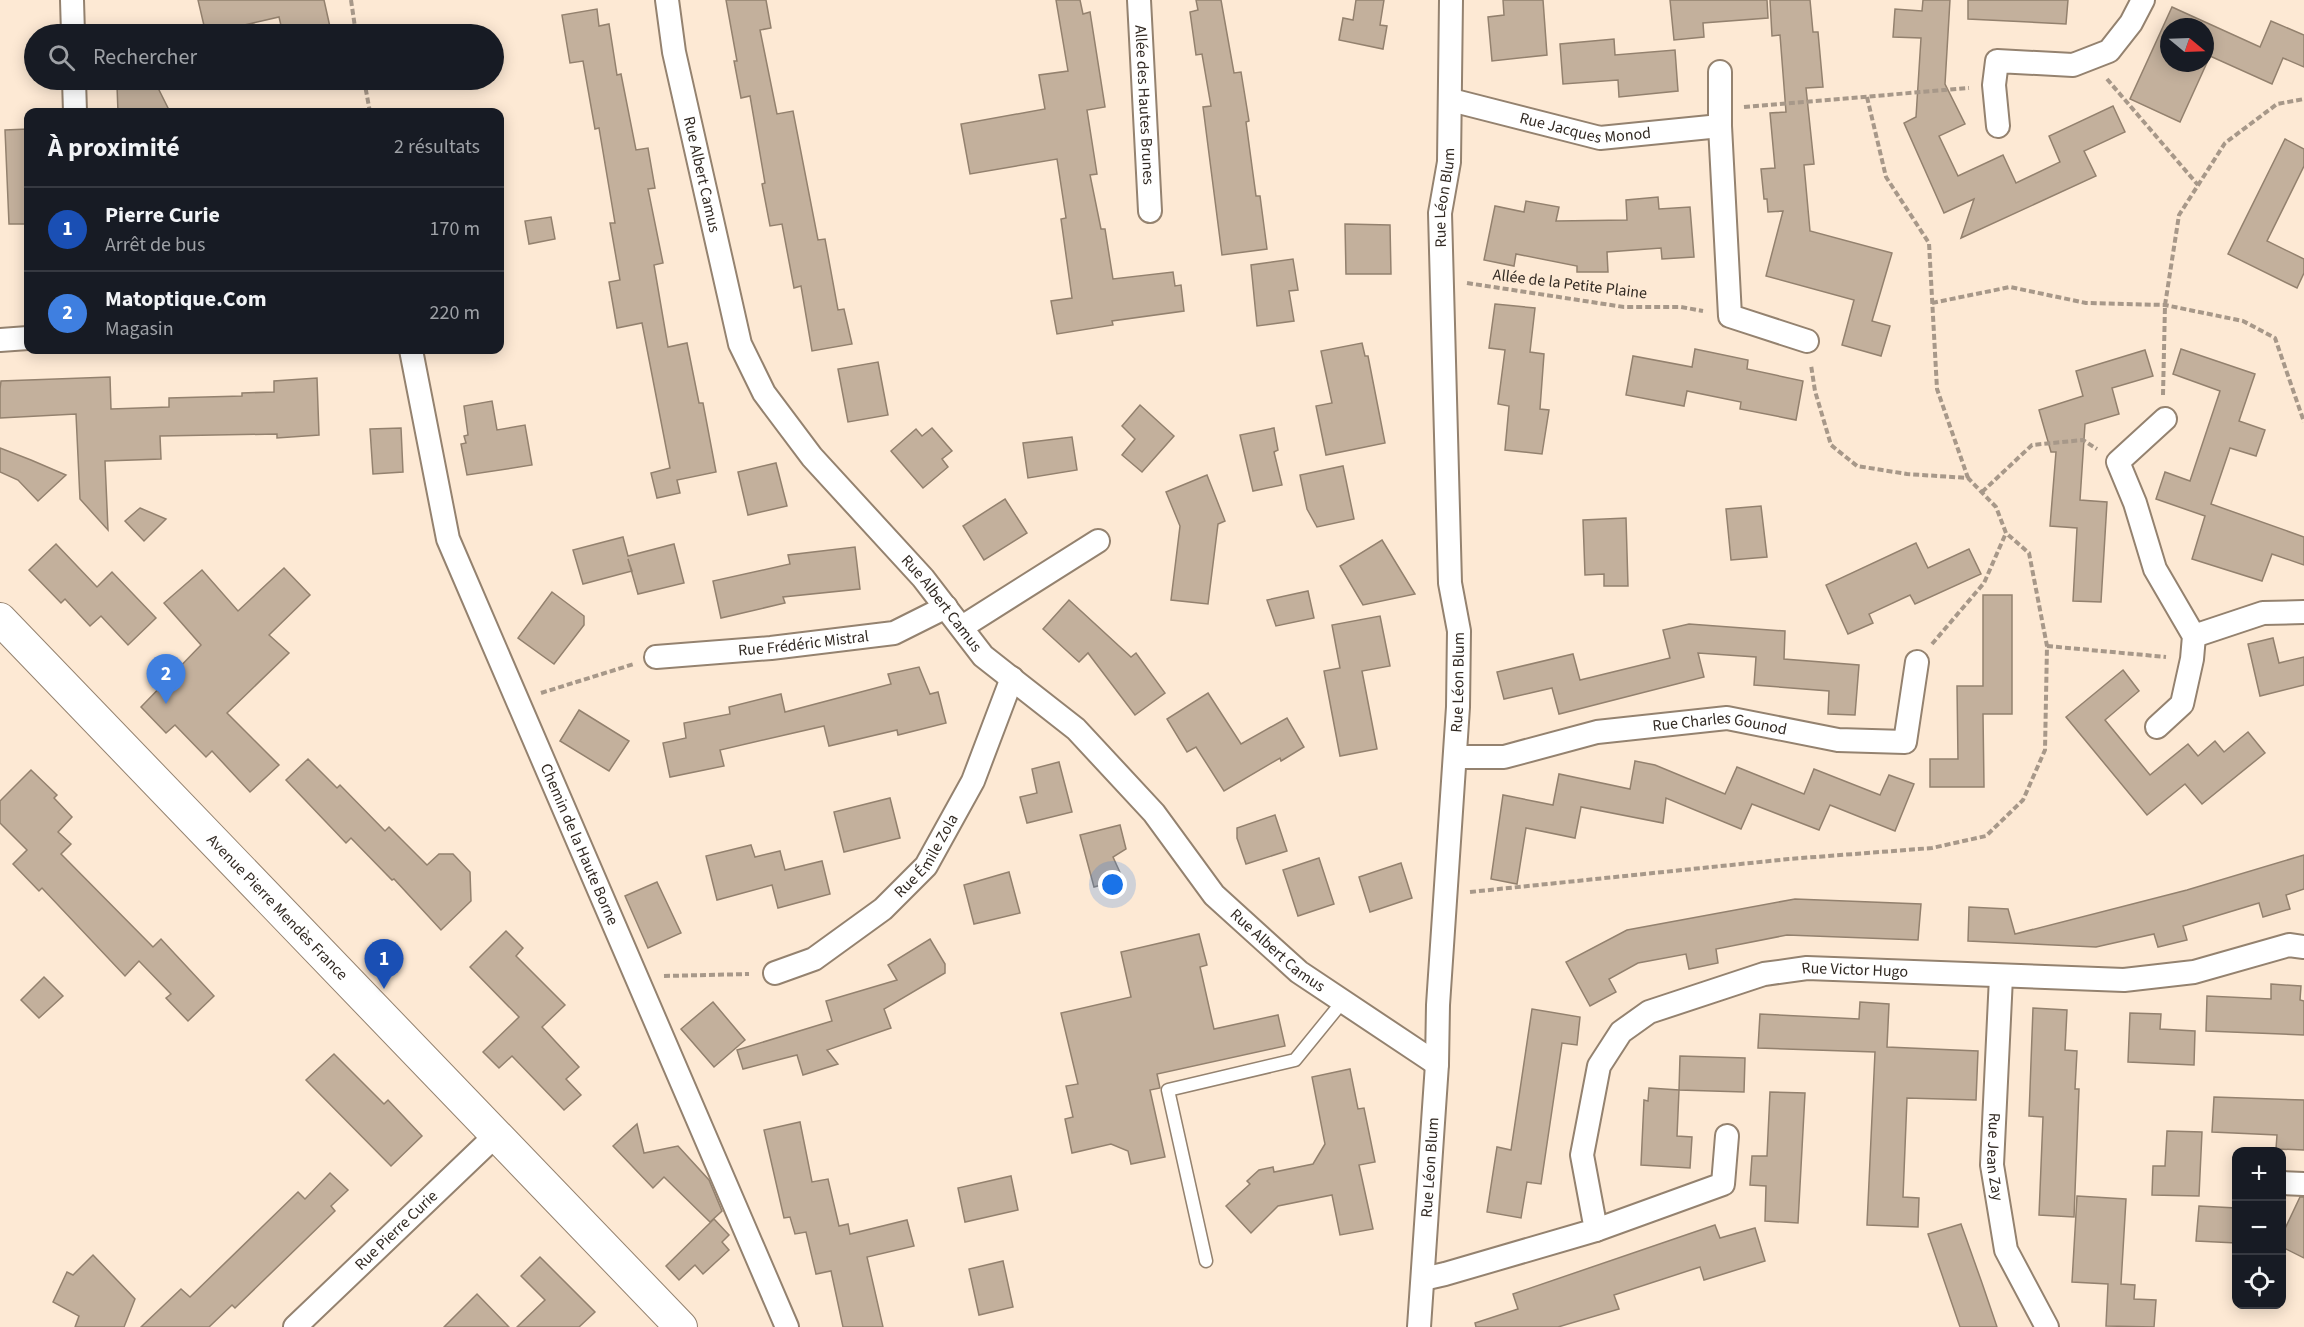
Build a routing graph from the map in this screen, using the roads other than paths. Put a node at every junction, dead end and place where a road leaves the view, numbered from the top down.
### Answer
1 (72, 0) edge
2 (667, 0) edge
3 (1138, 0) edge
4 (1451, 0) edge
5 (2144, 0) edge
6 (73, 24) edge
7 (1720, 72) dead end
8 (74, 90) edge
9 (1451, 100) junction
10 (75, 108) edge
11 (1720, 117) junction
12 (1998, 126) dead end
13 (1150, 211) dead end
14 (24, 338) edge
15 (0, 340) edge
16 (1807, 342) road end
17 (412, 354) edge
18 (2165, 418) road end
19 (1098, 541) dead end
20 (946, 607) junction
21 (2304, 612) edge
22 (0, 619) edge
23 (962, 627) junction
24 (2194, 636) junction
25 (656, 657) road end
26 (1917, 662) road end
27 (1012, 678) junction
28 (2157, 727) dead end
29 (1456, 757) junction
30 (2304, 947) edge
31 (775, 973) road end
32 (2001, 977) junction
33 (1342, 1001) junction
34 (1437, 1064) junction
35 (496, 1135) junction
36 (1727, 1136) dead end
37 (2286, 1183) edge
38 (2304, 1184) edge
39 (1596, 1230) junction
40 (1206, 1261) dead end
41 (1423, 1279) junction
42 (295, 1327) edge
43 (681, 1327) edge
44 (787, 1327) edge
45 (1419, 1327) edge
46 (2048, 1327) edge

1 - 6 street
2 - 20 street, Rue Albert Camus
3 - 13 street, Allée des Hautes Brunes
4 - 9 street, Rue Léon Blum
5 - 12 street
7 - 11 street
8 - 10 street
9 - 11 street, Rue Jacques Monod
9 - 29 street, Rue Léon Blum
11 - 16 street
14 - 15 street
17 - 44 street, Chemin de la Haute Borne
18 - 24 street
19 - 23 street
20 - 23 street, Rue Albert Camus
20 - 25 street, Rue Frédéric Mistral
21 - 24 street
22 - 35 main road, Avenue Pierre Mendès France
23 - 27 street, Rue Albert Camus
24 - 28 street
26 - 29 street, Rue Charles Gounod
27 - 31 street, Rue Émile Zola
27 - 33 street, Rue Albert Camus
29 - 34 street, Rue Léon Blum
30 - 32 street, Rue Victor Hugo
32 - 39 street, Rue Victor Hugo
32 - 46 street, Rue Jean Zay
33 - 34 street, Rue Albert Camus
33 - 40 lane
34 - 41 street, Rue Léon Blum
35 - 42 street, Rue Pierre Curie
35 - 43 main road, Avenue Pierre Mendès France
36 - 39 street
37 - 38 street
39 - 41 street
41 - 45 street, Rue Léon Blum

